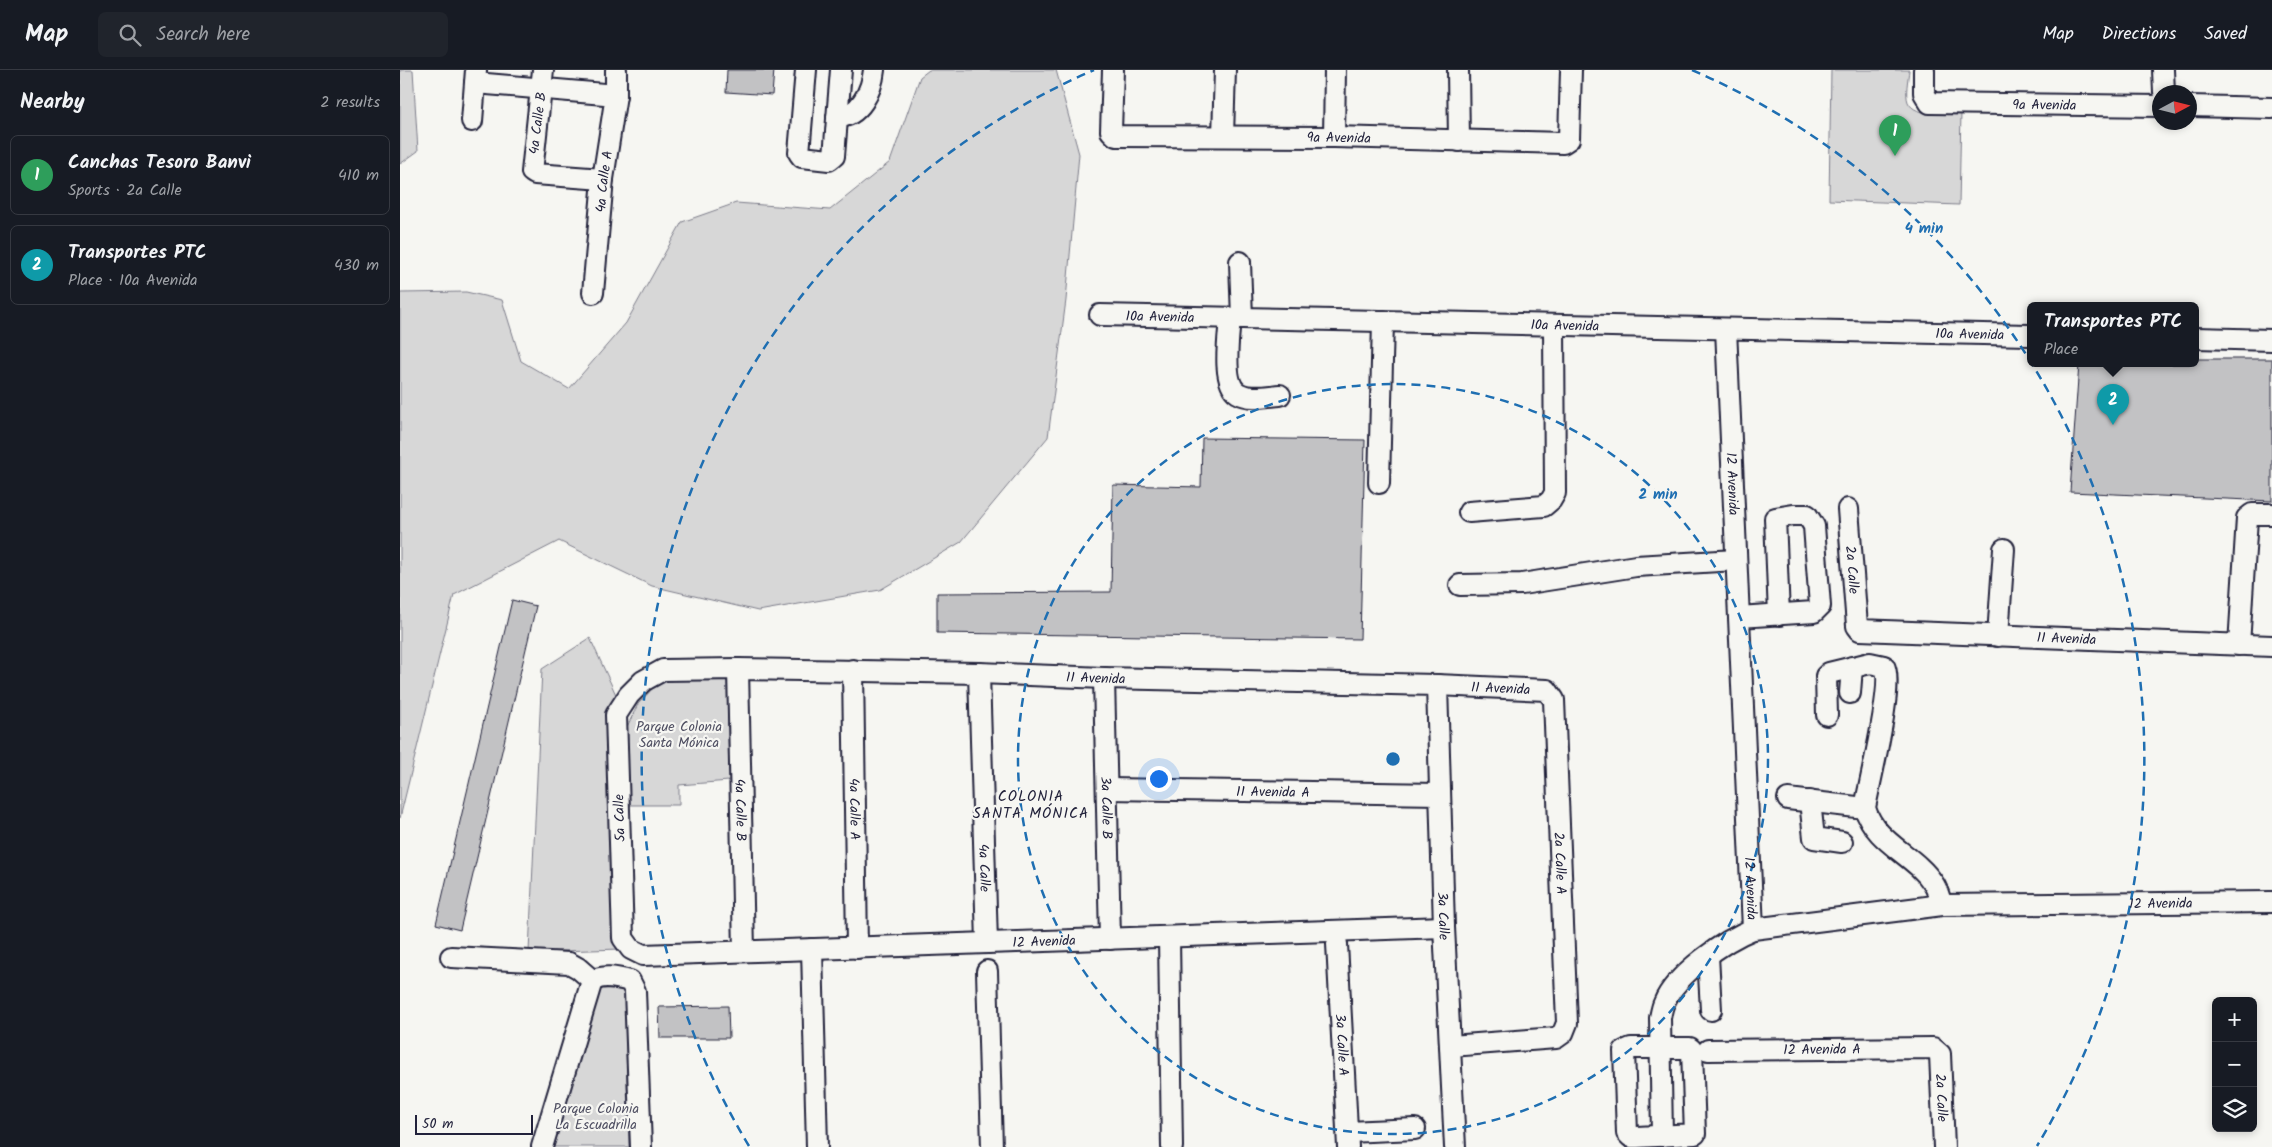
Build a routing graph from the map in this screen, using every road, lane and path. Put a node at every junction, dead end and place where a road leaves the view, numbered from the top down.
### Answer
1 (616, 70) edge
2 (806, 70) edge
3 (841, 70) edge
4 (874, 70) edge
5 (1113, 70) edge
6 (1225, 70) edge
7 (1335, 70) edge
8 (1458, 70) edge
9 (1571, 70) edge
10 (1924, 70) edge
11 (2163, 70) edge
12 (475, 77) edge
13 (542, 79) edge
14 (2164, 85) edge
15 (616, 95) junction
16 (2152, 106) edge
17 (2197, 106) edge
18 (2272, 108) edge
19 (837, 117) junction
20 (472, 121) dead end
21 (1223, 136) junction
22 (1334, 137) junction
23 (1459, 141) junction
24 (603, 179) junction
25 (1240, 262) dead end
26 (593, 293) dead end
27 (1100, 315) dead end
28 (1236, 318) junction
29 (1383, 321) junction
30 (1554, 325) junction
31 (1726, 329) junction
32 (2027, 335) edge
33 (2199, 338) edge
34 (2272, 340) edge
35 (1280, 395) dead end
36 (1379, 484) dead end
37 (1848, 509) dead end
38 (1469, 512) dead end
39 (2272, 514) edge
40 (2004, 549) dead end
41 (1736, 560) junction
42 (1460, 585) dead end
43 (1779, 615) junction
44 (1739, 617) junction
45 (1860, 630) joint
46 (1998, 636) junction
47 (2239, 645) junction
48 (2272, 646) edge
49 (1852, 667) junction
50 (738, 669) junction
51 (853, 670) junction
52 (979, 673) junction
53 (1104, 678) junction
54 (643, 681) joint
55 (1437, 685) junction
56 (1551, 693) joint
57 (1850, 693) dead end
58 (1827, 715) dead end
59 (1107, 789) junction
60 (1440, 794) junction
61 (1788, 799) dead end
62 (1810, 802) junction
63 (1865, 808) junction
64 (1842, 842) dead end
65 (2272, 902) edge
66 (1942, 905) junction
67 (1444, 927) junction
68 (1752, 929) junction
69 (1169, 937) junction
70 (1110, 938) junction
71 (987, 943) junction
72 (1337, 944) dead end
73 (857, 948) junction
74 (812, 949) junction
75 (744, 951) junction
76 (643, 955) joint
77 (1708, 956) junction
78 (451, 957) dead end
79 (987, 971) dead end
80 (593, 981) junction
81 (1711, 1010) dead end
82 (1451, 1046) junction
83 (1660, 1048) junction
84 (1936, 1049) joint
85 (1708, 1050) dead end
86 (1415, 1129) dead end
87 (1662, 1136) junction
88 (1348, 1140) edge
89 (542, 1147) edge
90 (641, 1147) edge
91 (817, 1147) edge
92 (992, 1147) edge
93 (1172, 1147) edge
94 (1455, 1147) edge
95 (1944, 1147) edge

1 - 15 street, 4a Calle A
2 - 19 street
3 - 19 street
4 - 19 street
5 - 21 street, 9a Avenida
6 - 21 street
7 - 22 street
8 - 23 street
9 - 23 street, 9a Avenida
10 - 16 street, 9a Avenida
11 - 14 street
12 - 13 street
12 - 20 street
13 - 15 street
13 - 24 street, 4a Calle B
15 - 24 street, 4a Calle A
17 - 18 street
21 - 22 street, 9a Avenida
22 - 23 street, 9a Avenida
24 - 26 street, 4a Calle A
25 - 28 street
27 - 28 street, 10a Avenida
28 - 29 street, 10a Avenida
28 - 35 street
29 - 30 street, 10a Avenida
29 - 36 street
30 - 31 street, 10a Avenida
30 - 38 street
31 - 32 street, 10a Avenida
31 - 41 street, 12 Avenida
33 - 34 street
37 - 45 street, 2a Calle
39 - 47 street
40 - 46 street
41 - 42 street
41 - 44 street, 12 Avenida
43 - 43 street
43 - 44 street
44 - 68 street, 12 Avenida
45 - 46 street, 11 Avenida
46 - 47 street, 11 Avenida
47 - 48 street, 11 Avenida
49 - 57 street
49 - 58 street
49 - 63 street
50 - 51 street, 11 Avenida
50 - 54 street, 11 Avenida
50 - 75 street, 4a Calle B
51 - 52 street, 11 Avenida
51 - 73 street, 4a Calle A
52 - 53 street, 11 Avenida
52 - 71 street, 4a Calle
53 - 55 street, 11 Avenida
53 - 59 street, 3a Calle B
54 - 76 street, 5a Calle
55 - 56 street, 11 Avenida
55 - 60 street, 3a Calle
56 - 82 street, 2a Calle A
59 - 60 street, 11 Avenida A
59 - 70 street, 3a Calle B
60 - 67 street, 3a Calle
61 - 62 street
62 - 63 street
62 - 64 street
63 - 66 street
65 - 66 street, 12 Avenida
66 - 68 street, 12 Avenida
67 - 69 street, 12 Avenida
67 - 82 street, 3a Calle
68 - 77 street
69 - 70 street, 12 Avenida
69 - 93 street
70 - 71 street, 12 Avenida
71 - 73 street, 12 Avenida
72 - 88 street, 3a Calle A
73 - 74 street, 12 Avenida
74 - 75 street, 12 Avenida
74 - 91 street
75 - 76 street, 12 Avenida
77 - 81 street
77 - 83 street
78 - 80 street
79 - 92 street
80 - 89 street
80 - 90 street
82 - 94 street, 3a Calle
83 - 87 street
83 - 87 street
83 - 87 street
84 - 85 street, 12 Avenida A
84 - 95 street, 2a Calle
86 - 88 street

